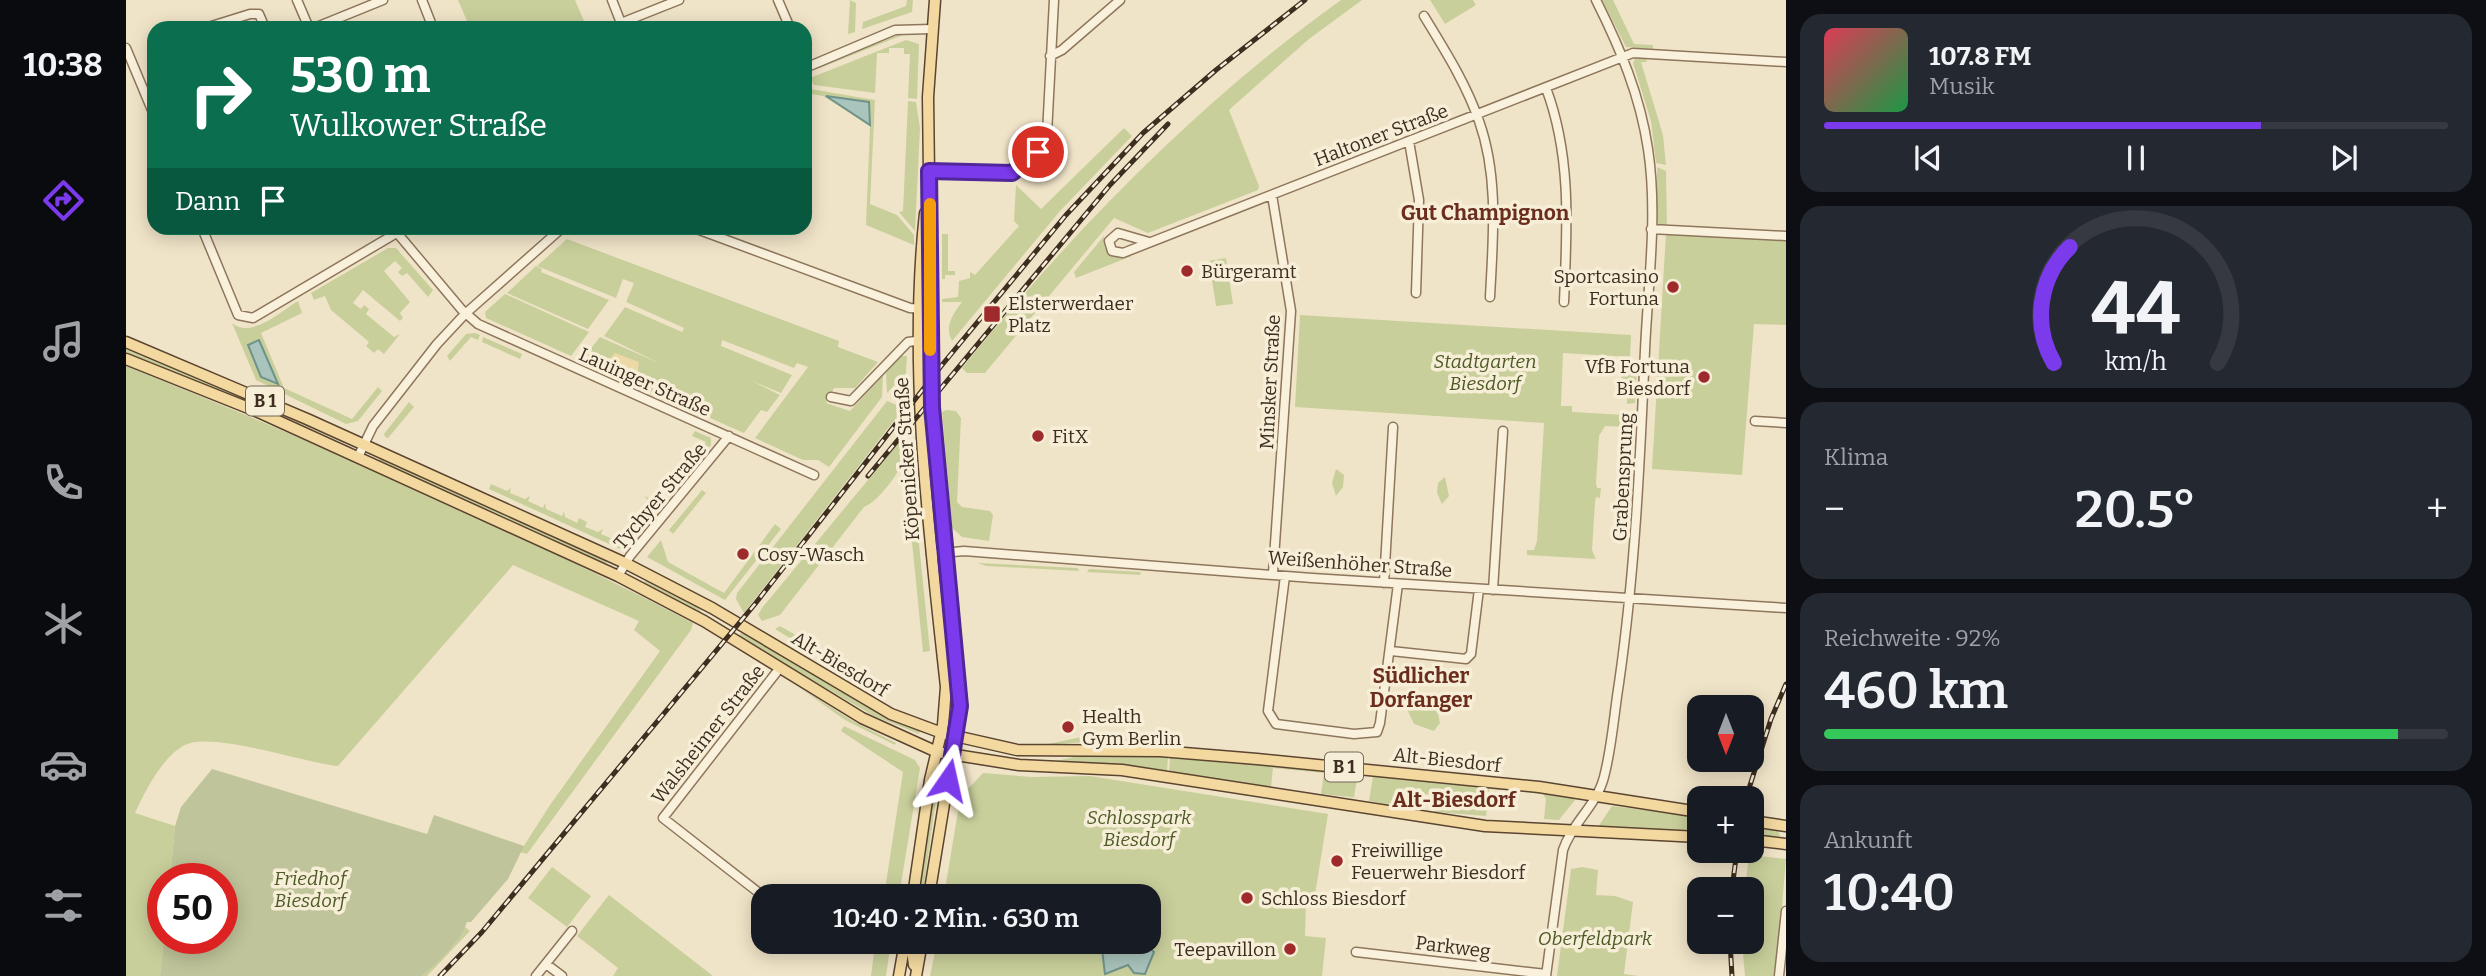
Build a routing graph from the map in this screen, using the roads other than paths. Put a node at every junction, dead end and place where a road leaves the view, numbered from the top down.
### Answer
1 (297, 0) edge
2 (383, 0) edge
3 (422, 0) edge
4 (611, 0) edge
5 (679, 0) edge
6 (778, 0) edge
7 (935, 0) edge
8 (1054, 0) edge
9 (1120, 0) edge
10 (1595, 0) edge
11 (1424, 16) dead end
12 (228, 21) edge
13 (262, 21) edge
14 (308, 21) edge
15 (330, 21) edge
16 (430, 21) edge
17 (620, 21) edge
18 (626, 21) edge
19 (787, 21) edge
20 (932, 29) junction
21 (126, 48) edge
22 (1050, 56) junction
23 (1623, 57) junction
24 (1786, 62) edge
25 (812, 64) edge
26 (1546, 88) junction
27 (147, 89) edge
28 (1476, 115) junction
29 (1409, 141) junction
30 (929, 176) junction
31 (1272, 195) junction
32 (1651, 229) junction
33 (205, 235) edge
34 (386, 235) edge
35 (398, 235) edge
36 (554, 235) edge
37 (713, 235) edge
38 (1786, 236) edge
39 (1149, 242) dead end
40 (1416, 293) dead end
41 (1490, 297) dead end
42 (1564, 302) dead end
43 (925, 309) junction
44 (465, 314) junction
45 (918, 340) junction
46 (930, 340) junction
47 (126, 342) edge
48 (126, 359) edge
49 (831, 397) dead end
50 (1755, 421) dead end
51 (1786, 423) edge
52 (1394, 427) dead end
53 (1503, 431) dead end
54 (729, 436) junction
55 (363, 445) junction
56 (358, 457) junction
57 (814, 475) dead end
58 (945, 552) junction
59 (932, 554) junction
60 (625, 563) junction
61 (1273, 573) junction
62 (618, 576) junction
63 (1285, 576) junction
64 (1384, 583) junction
65 (1398, 584) junction
66 (1479, 589) junction
67 (1493, 590) junction
68 (1631, 598) junction
69 (1786, 608) edge
70 (1391, 651) junction
71 (779, 669) junction
72 (942, 733) junction
73 (957, 737) junction
74 (937, 752) junction
75 (953, 757) junction
76 (1597, 794) junction
77 (1687, 810) edge
78 (1764, 823) edge
79 (1786, 826) edge
80 (1569, 832) junction
81 (1687, 837) edge
82 (1764, 841) edge
83 (1786, 844) edge
84 (915, 884) edge
85 (931, 884) edge
86 (751, 887) edge
87 (1786, 911) edge
88 (572, 931) dead end
89 (1356, 952) dead end
90 (903, 954) edge
91 (913, 954) edge
92 (920, 954) edge
93 (546, 964) junction
94 (1546, 975) edge
95 (537, 976) edge
96 (562, 976) edge
97 (900, 976) edge
98 (916, 976) edge
99 (1779, 976) edge

1 - 14 street
2 - 15 street
3 - 16 street
4 - 17 street
5 - 18 street
6 - 19 street
7 - 20 main road, Köpenicker Straße
8 - 22 street
9 - 22 street
10 - 23 street, Grabensprung
11 - 28 street
12 - 13 street
20 - 25 street
20 - 30 main road, Köpenicker Straße
21 - 27 street
22 - 30 street
23 - 24 street, Haltoner Straße
23 - 26 street, Haltoner Straße
23 - 32 street, Grabensprung
26 - 28 street, Haltoner Straße
26 - 42 street
28 - 29 street, Haltoner Straße
28 - 41 street
29 - 31 street, Haltoner Straße
29 - 40 street
30 - 43 main road, Köpenicker Straße
31 - 39 street, Haltoner Straße
31 - 61 street, Minsker Straße
32 - 38 street
32 - 68 street, Grabensprung
33 - 34 street
35 - 44 street, Lauinger Straße
36 - 44 street
37 - 43 street
43 - 45 main road, Köpenicker Straße
43 - 46 main road, Köpenicker Straße
44 - 54 street, Lauinger Straße
44 - 55 street
45 - 46 street
45 - 49 street
45 - 59 main road, Köpenicker Straße
46 - 58 main road, Köpenicker Straße
47 - 55 main road, Alt-Biesdorf / B 1
48 - 56 main road, Alt-Biesdorf / B 1
50 - 51 street
52 - 64 street
53 - 67 street
54 - 57 street, Lauinger Straße
54 - 60 street, Tychyer Straße
55 - 56 street
55 - 60 main road, Alt-Biesdorf / B 1
56 - 62 main road, Alt-Biesdorf / B 1
58 - 59 street, Weißenhöher Straße
58 - 61 street, Weißenhöher Straße
58 - 73 main road, Köpenicker Straße
59 - 72 main road, Köpenicker Straße
60 - 62 street, Tychyer Straße
60 - 72 main road, Alt-Biesdorf / B 1
61 - 63 street, Weißenhöher Straße
62 - 71 main road, Alt-Biesdorf / B 1
63 - 64 street, Weißenhöher Straße
63 - 70 street
64 - 65 street, Weißenhöher Straße
65 - 66 street, Weißenhöher Straße
65 - 70 street
66 - 67 street, Weißenhöher Straße
66 - 70 street
67 - 68 street, Weißenhöher Straße
68 - 69 street, Weißenhöher Straße
68 - 76 street, Grabensprung
71 - 74 main road, Alt-Biesdorf / B 1
71 - 86 street, Walsheimer Straße
72 - 73 main road, Alt-Biesdorf / B 1
72 - 74 main road, Köpenicker Straße
73 - 75 main road, Köpenicker Straße
73 - 76 main road, Alt-Biesdorf / B 1
74 - 75 main road, Alt-Biesdorf / B 1
74 - 84 main road, Köpenicker Straße
75 - 80 main road, Alt-Biesdorf / B 1
75 - 85 main road, Köpenicker Straße
76 - 77 main road, Alt-Biesdorf / B 1
76 - 80 street
78 - 79 main road
80 - 81 main road, Alt-Biesdorf / B 1
80 - 94 street
82 - 83 main road
87 - 99 street
88 - 93 street
89 - 94 street, Parkweg
90 - 97 main road
91 - 98 main road
92 - 98 main road
93 - 95 street
93 - 96 street

